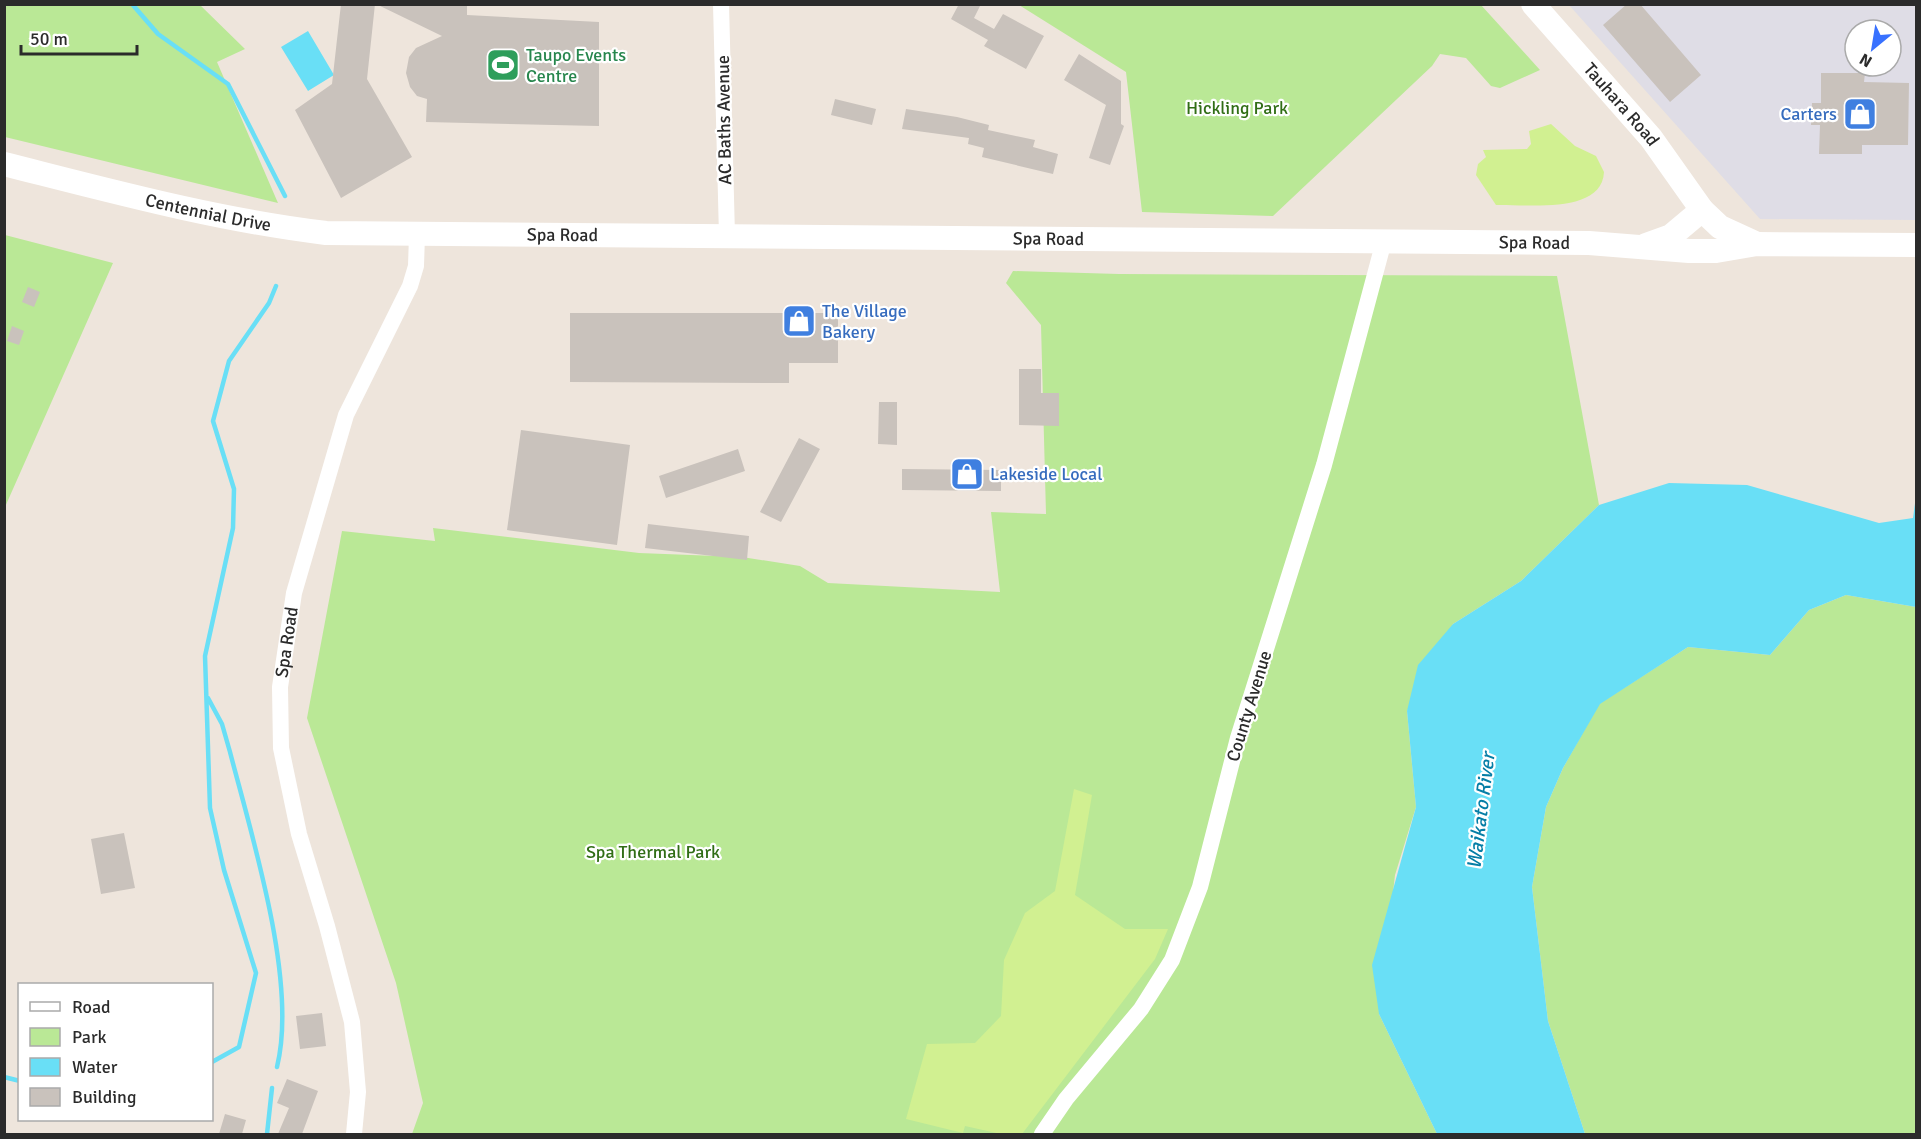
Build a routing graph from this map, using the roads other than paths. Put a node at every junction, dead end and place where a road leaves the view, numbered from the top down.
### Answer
1 (721, 4) edge
2 (1533, 4) edge
3 (4, 164) edge
4 (1702, 210) junction
5 (417, 235) junction
6 (727, 236) junction
7 (1380, 241) junction
8 (1757, 244) junction
9 (1917, 245) edge
10 (1642, 246) junction
11 (354, 1134) edge
12 (1042, 1134) edge

1 - 6 street, AC Baths Avenue
2 - 4 main road, Tauhara Road
3 - 5 main road, Centennial Drive
4 - 8 main road, Spa Road
4 - 10 main road, Spa Road
5 - 6 main road, Spa Road
5 - 11 street, Spa Road
6 - 7 main road, Spa Road
7 - 10 main road, Spa Road
7 - 12 street, County Avenue
8 - 9 main road, Spa Road
8 - 10 main road, Spa Road

